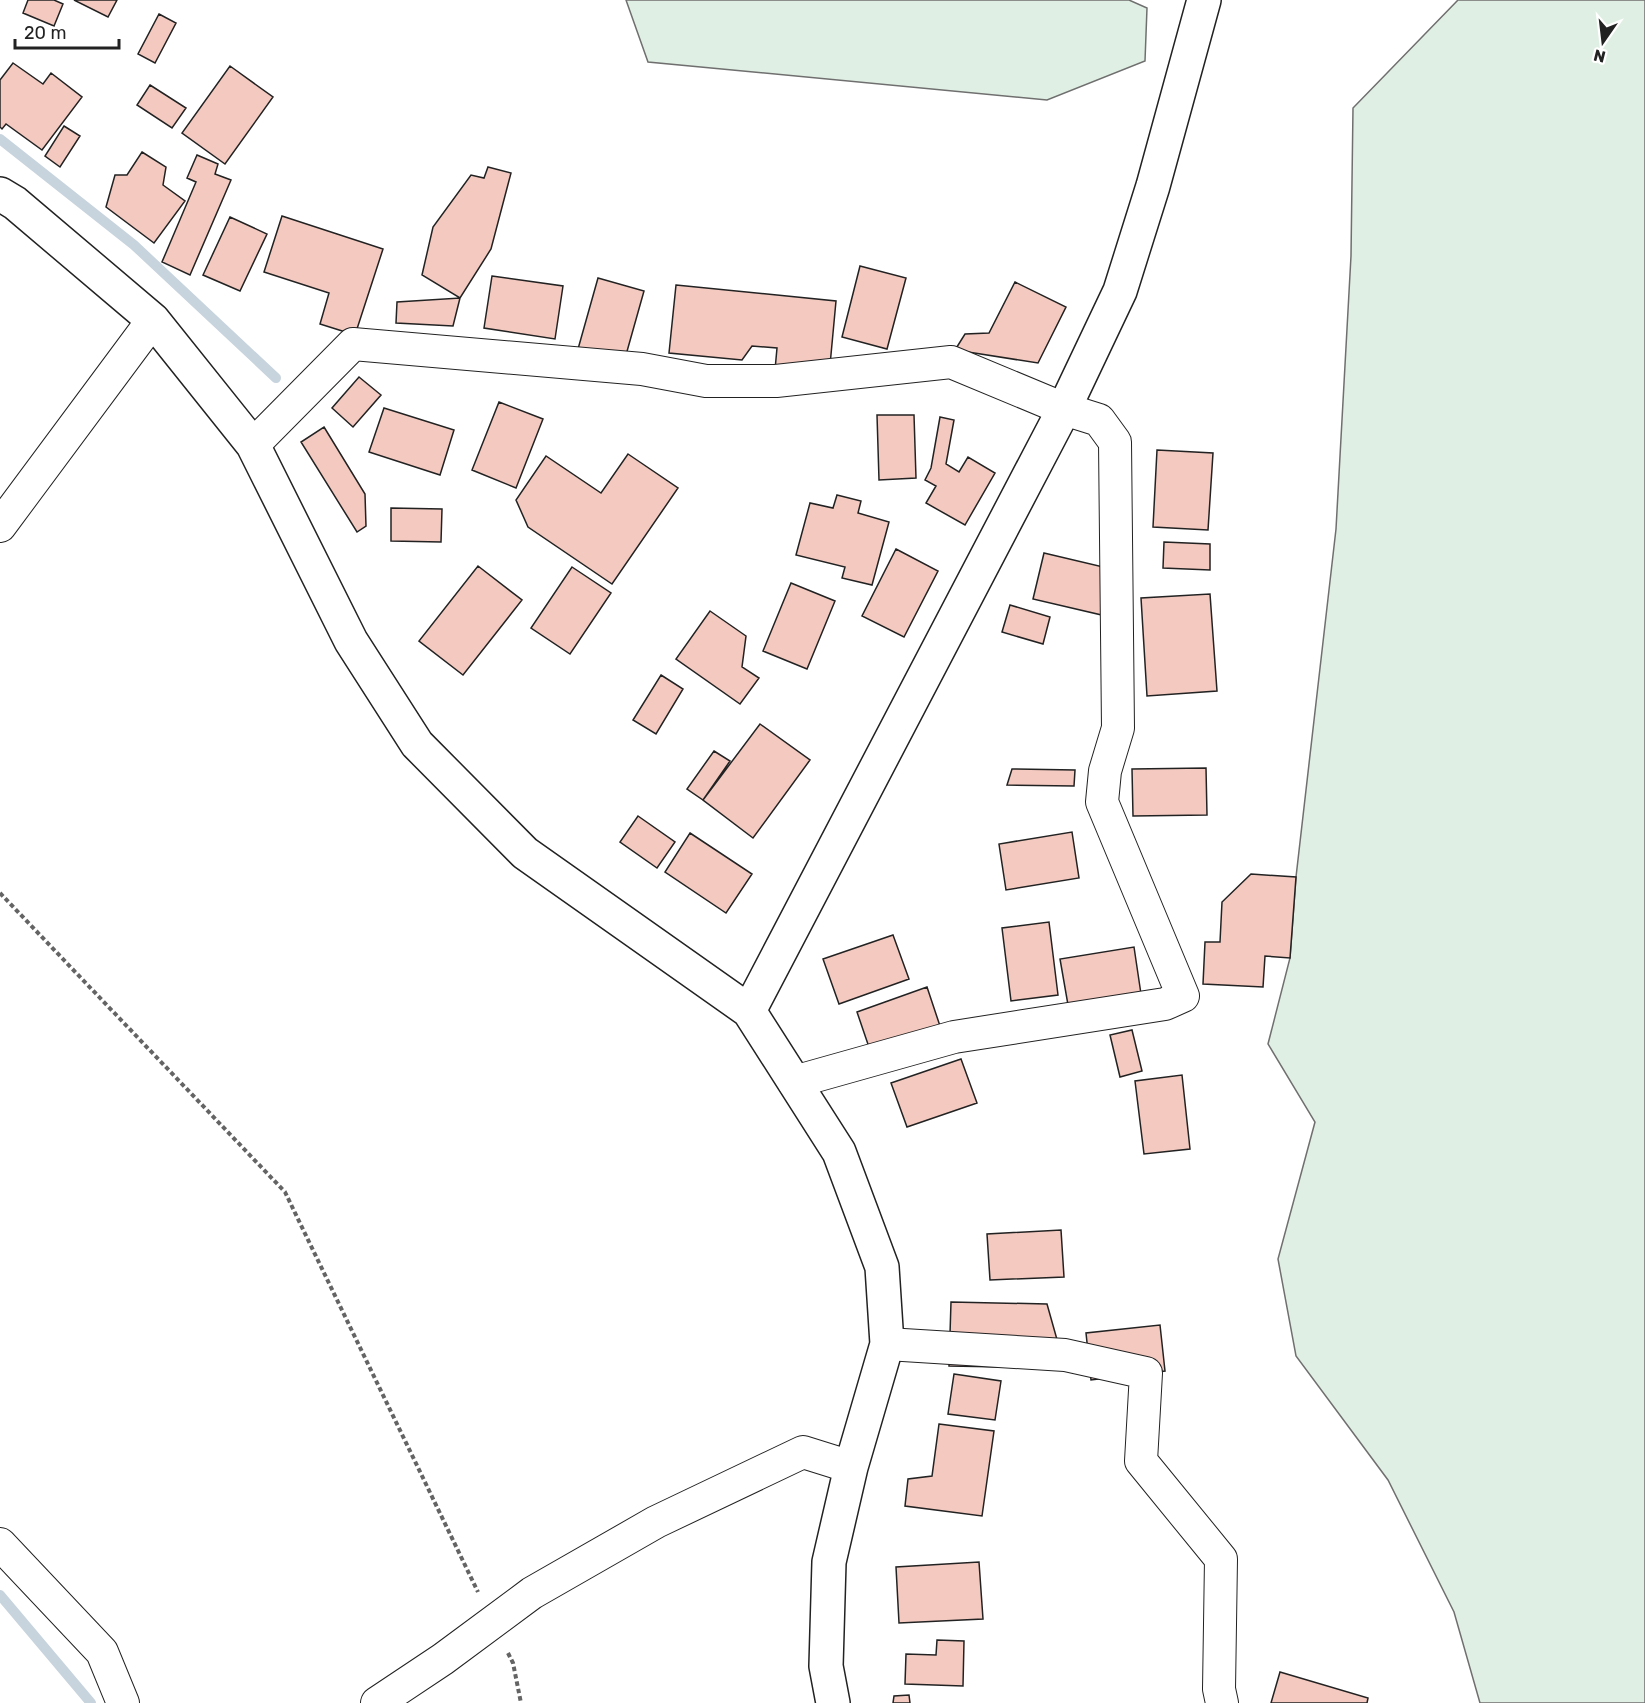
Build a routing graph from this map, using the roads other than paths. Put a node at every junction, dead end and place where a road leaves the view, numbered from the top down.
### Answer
1 (1204, 0) edge
2 (0, 194) edge
3 (153, 320) junction
4 (1064, 409) junction
5 (254, 446) junction
6 (0, 526) edge
7 (749, 1011) junction
8 (794, 1082) junction
9 (887, 1344) junction
10 (851, 1467) junction
11 (0, 1544) edge
12 (123, 1703) edge
13 (377, 1703) edge
14 (833, 1703) edge
15 (1222, 1703) edge

1 - 4 street
2 - 3 street
3 - 5 street
3 - 6 street
4 - 5 street
4 - 7 street
4 - 8 street
5 - 7 street
7 - 8 street
8 - 9 street
9 - 10 street
9 - 15 street
10 - 13 street
10 - 14 street
11 - 12 street

